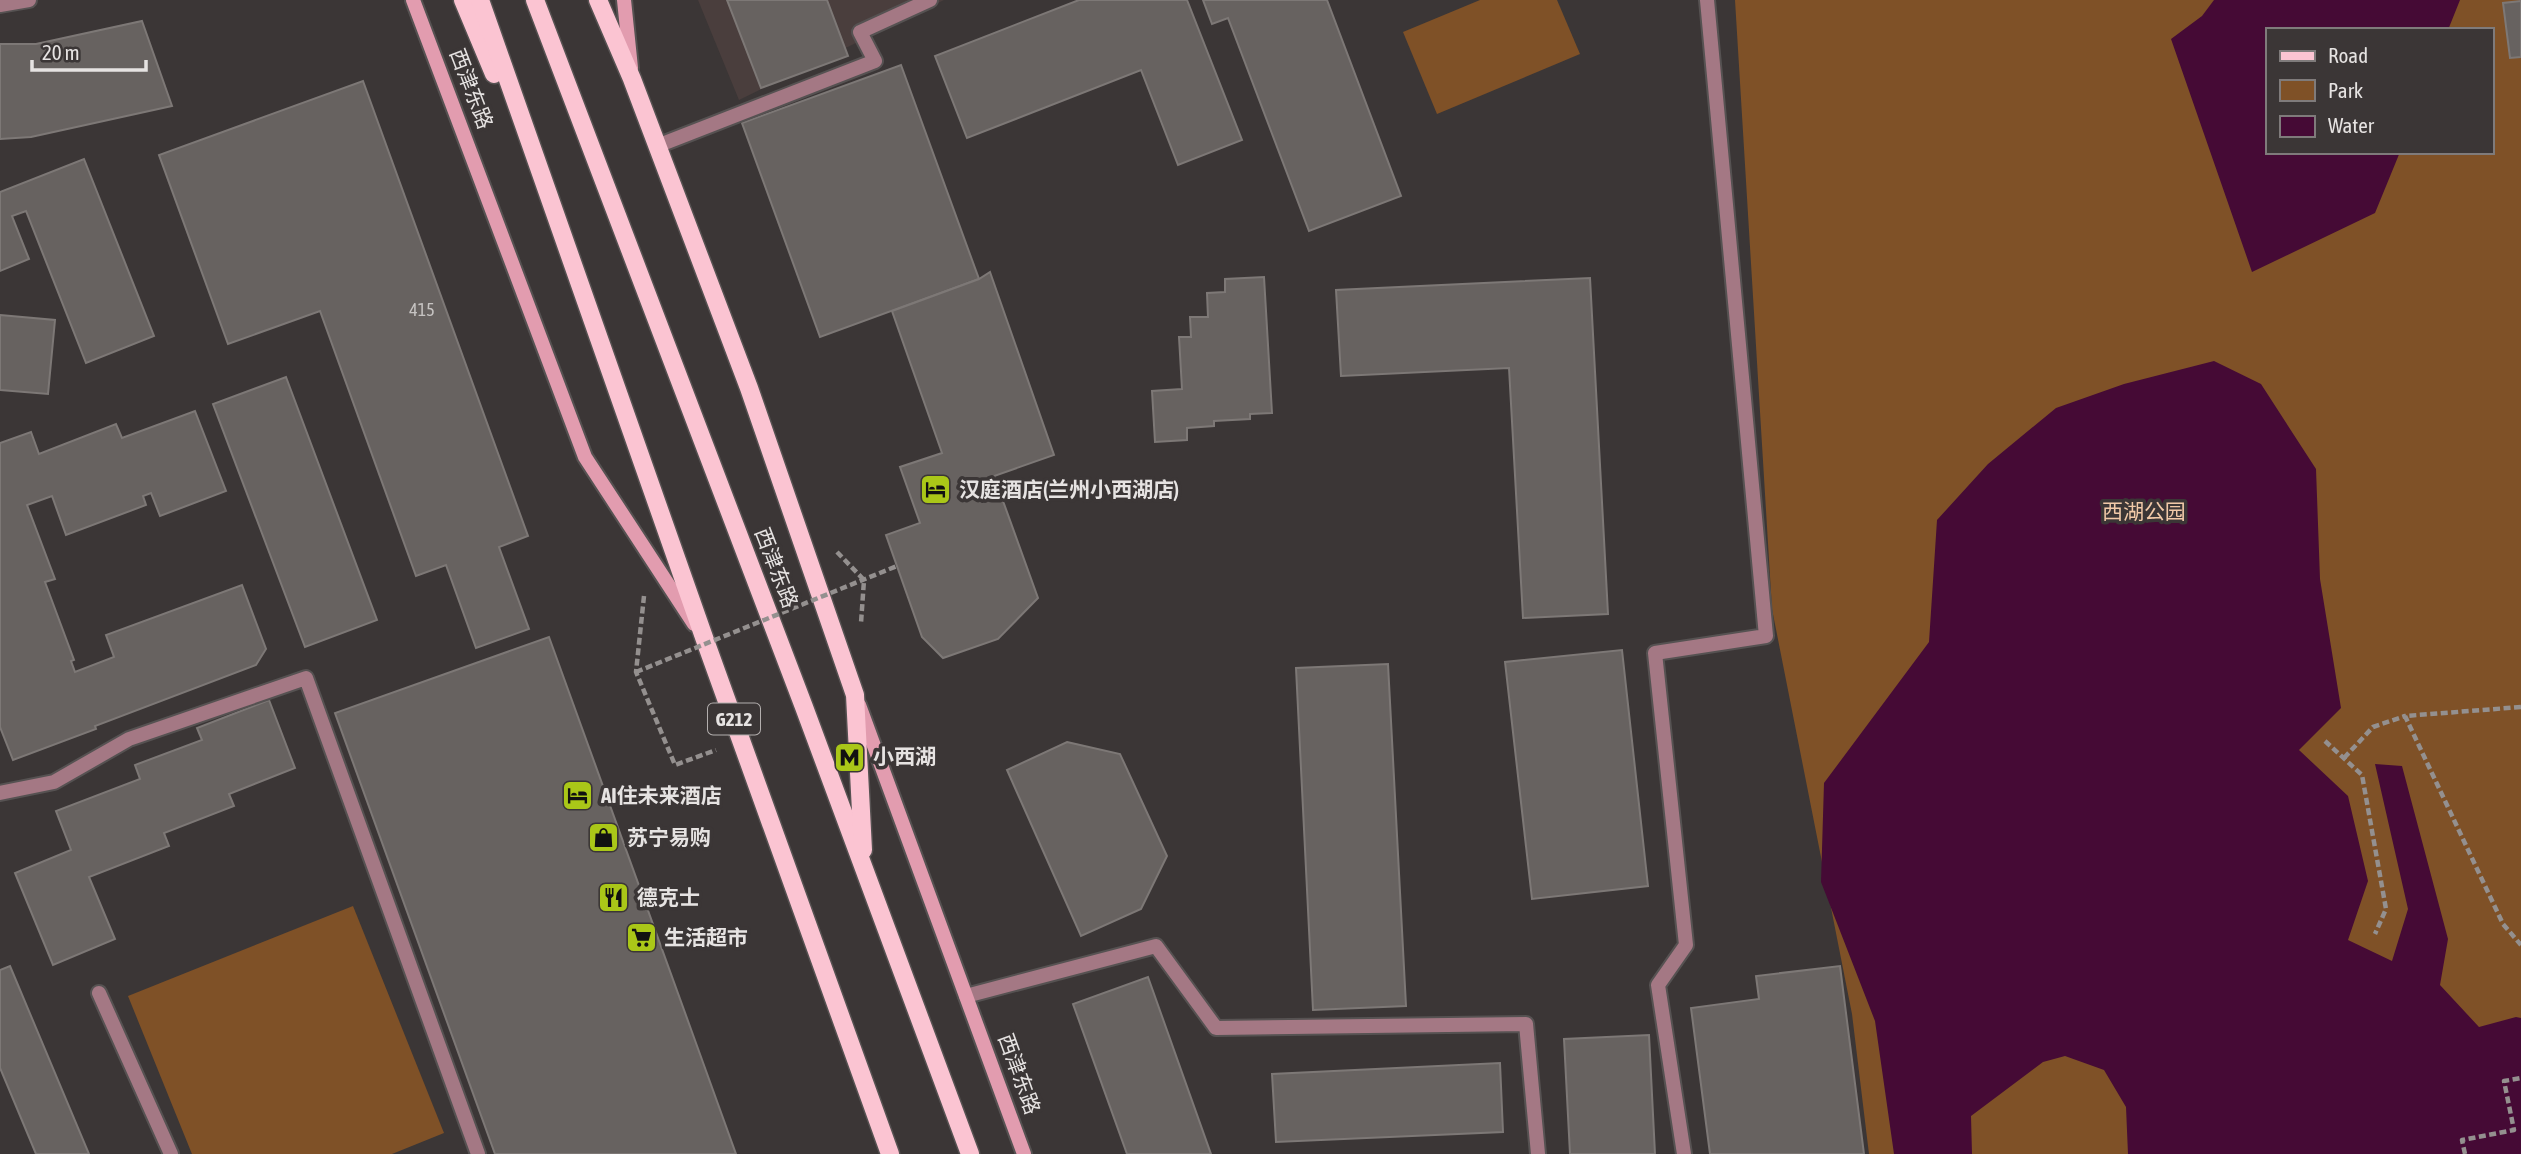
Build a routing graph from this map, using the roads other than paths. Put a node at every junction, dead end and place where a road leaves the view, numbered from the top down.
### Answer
1 (29, 0) edge
2 (413, 0) edge
3 (463, 0) edge
4 (480, 0) edge
5 (535, 0) edge
6 (598, 0) edge
7 (624, 0) edge
8 (930, 0) edge
9 (1707, 0) edge
10 (0, 5) edge
11 (632, 79) junction
12 (657, 146) junction
13 (580, 284) junction
14 (706, 643) junction
15 (855, 695) junction
16 (0, 793) edge
17 (864, 868) junction
18 (99, 993) dead end
19 (966, 996) junction
20 (171, 1154) edge
21 (478, 1154) edge
22 (890, 1154) edge
23 (970, 1154) edge
24 (1024, 1154) edge
25 (1538, 1154) edge
26 (1684, 1154) edge

1 - 10 street
2 - 14 street, 西津东路
3 - 13 main road
4 - 13 main road, 西津东路
5 - 17 main road, 西津东路
6 - 11 main road
7 - 11 street
8 - 12 street
9 - 26 street
11 - 12 main road
12 - 15 main road
13 - 14 main road, 西津东路 / G212
14 - 22 main road, 西津东路 / G212
15 - 17 main road
15 - 19 street, 西津东路
16 - 21 street
17 - 23 main road, 西津东路
18 - 20 street
19 - 24 street, 西津东路
19 - 25 street

